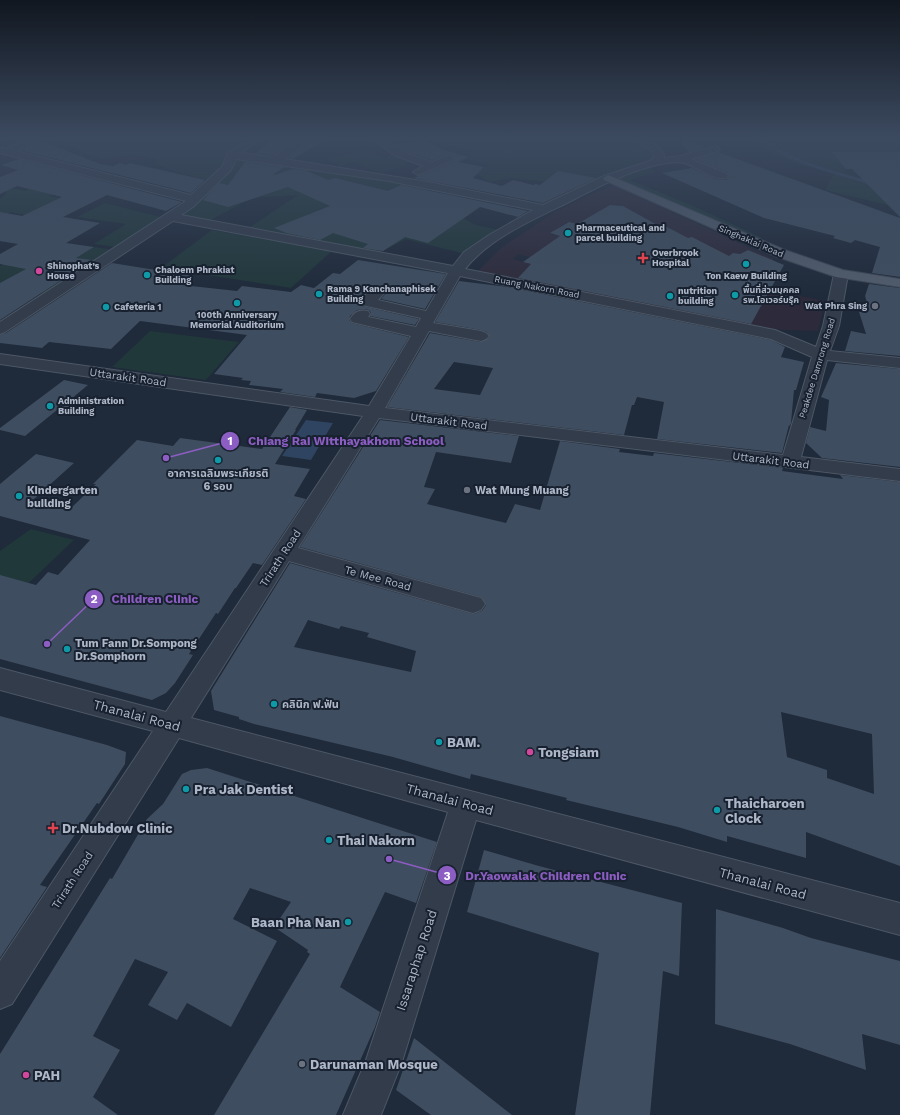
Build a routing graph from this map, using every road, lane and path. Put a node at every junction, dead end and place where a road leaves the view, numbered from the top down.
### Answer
1 (157, 190) edge
2 (204, 190) edge
3 (457, 190) edge
4 (583, 190) edge
5 (636, 190) edge
6 (193, 200) junction
7 (544, 209) junction
8 (171, 216) junction
9 (456, 271) junction
10 (841, 274) junction
11 (900, 283) edge
12 (379, 291) dead end
13 (363, 314) dead end
14 (425, 325) junction
15 (0, 329) edge
16 (481, 336) dead end
17 (821, 355) junction
18 (0, 359) edge
19 (900, 363) edge
20 (374, 412) junction
21 (790, 462) junction
22 (900, 475) edge
23 (284, 552) junction
24 (473, 604) dead end
25 (0, 679) edge
26 (173, 725) junction
27 (466, 803) junction
28 (900, 919) edge
29 (0, 992) edge
30 (362, 1115) edge

1 - 6 street
2 - 6 street
3 - 7 street
4 - 7 street, Trirath Road
5 - 10 main road, Singhaklai Road
6 - 8 street
7 - 9 street, Trirath Road
8 - 9 street, Ruang Nakorn Road
8 - 15 street
9 - 14 street, Trirath Road
9 - 17 street, Ruang Nakorn Road
10 - 11 main road, Singhaklai Road
10 - 17 street, Peakdee Damrong Road
12 - 14 street
13 - 14 street
14 - 16 street
14 - 20 street, Trirath Road
17 - 19 street, Ruang Nakorn Road
17 - 21 street, Peakdee Damrong Road
18 - 20 street, Uttarakit Road
20 - 21 street, Uttarakit Road
20 - 23 street, Trirath Road
21 - 22 street, Uttarakit Road
23 - 24 street, Te Mee Road
23 - 26 street, Trirath Road
25 - 26 street, Thanalai Road
26 - 27 street, Thanalai Road
26 - 29 street, Trirath Road
27 - 28 street, Thanalai Road
27 - 30 street, Issaraphap Road

